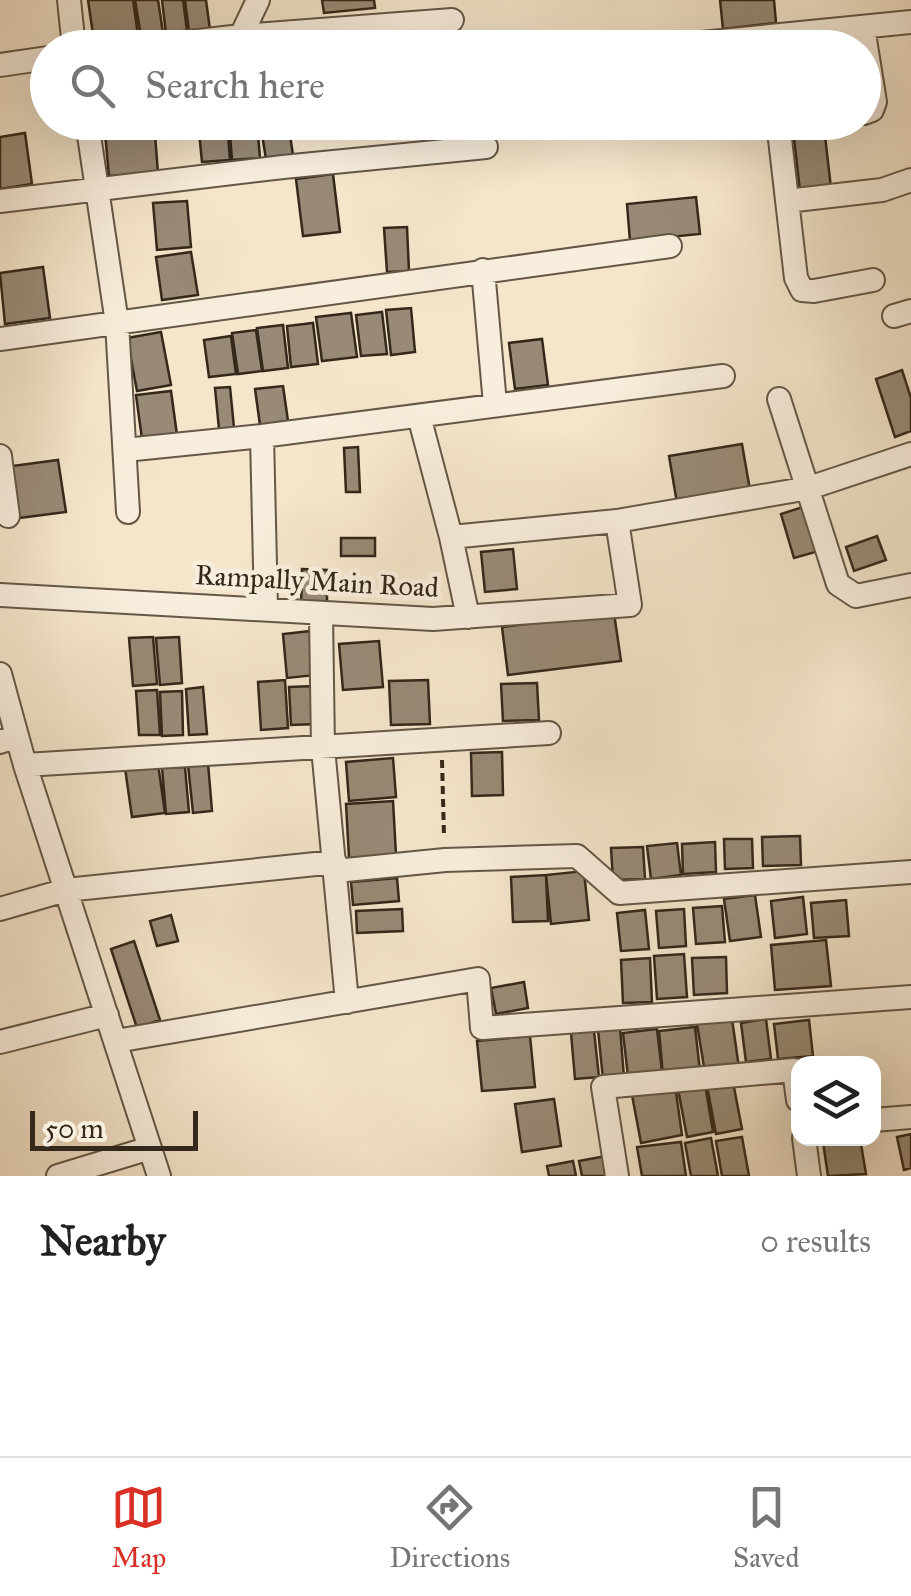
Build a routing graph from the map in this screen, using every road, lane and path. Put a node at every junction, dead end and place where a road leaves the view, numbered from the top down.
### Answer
1 (69, 0) edge
2 (258, 0) edge
3 (899, 15) edge
4 (452, 20) dead end
5 (864, 26) junction
6 (72, 30) edge
7 (243, 30) edge
8 (320, 30) edge
9 (840, 30) edge
10 (865, 30) edge
11 (30, 61) edge
12 (0, 65) edge
13 (90, 140) edge
14 (785, 140) edge
15 (486, 147) dead end
16 (911, 180) edge
17 (98, 189) junction
18 (0, 201) edge
19 (788, 201) junction
20 (670, 246) dead end
21 (483, 270) junction
22 (873, 280) dead end
23 (117, 322) junction
24 (0, 339) edge
25 (723, 376) dead end
26 (779, 399) dead end
27 (496, 404) junction
28 (419, 416) junction
29 (262, 436) junction
30 (125, 450) junction
31 (911, 454) edge
32 (0, 456) edge
33 (809, 488) junction
34 (128, 512) dead end
35 (8, 516) dead end
36 (618, 521) junction
37 (451, 537) junction
38 (911, 585) edge
39 (0, 595) edge
40 (266, 608) junction
41 (321, 616) junction
42 (468, 617) junction
43 (0, 674) edge
44 (549, 733) dead end
45 (9, 739) edge
46 (441, 740) junction
47 (323, 748) junction
48 (25, 765) junction
49 (445, 860) junction
50 (335, 867) junction
51 (911, 872) edge
52 (66, 890) junction
53 (0, 909) edge
54 (911, 997) edge
55 (347, 1002) junction
56 (107, 1015) junction
57 (116, 1041) junction
58 (0, 1042) edge
59 (791, 1070) edge
60 (911, 1117) edge
61 (881, 1119) edge
62 (805, 1146) edge
63 (150, 1148) junction
64 (58, 1176) edge
65 (159, 1176) edge
66 (617, 1176) edge
67 (809, 1176) edge

1 - 6 street
2 - 7 street
3 - 5 street
4 - 8 street
5 - 9 street
5 - 10 street
11 - 12 street
13 - 17 street
14 - 19 street
15 - 17 street
16 - 19 street
17 - 18 street
17 - 23 street
19 - 22 street
20 - 21 street
21 - 23 street
21 - 27 street
23 - 24 street
23 - 30 street
25 - 27 street
26 - 33 street
27 - 28 street
28 - 29 street
28 - 37 street
29 - 30 street
29 - 40 street
30 - 34 street
31 - 33 street
32 - 35 street
33 - 36 street
33 - 38 street
36 - 37 street
36 - 42 street, Rampally Main Road
37 - 42 street
39 - 40 street, Rampally Main Road
40 - 41 street, Rampally Main Road
41 - 42 street, Rampally Main Road
41 - 47 street
43 - 45 street
44 - 46 street
45 - 48 street
46 - 47 street
46 - 49 path
47 - 48 street
47 - 50 street
48 - 52 street
49 - 50 street
49 - 51 street
50 - 52 street
50 - 55 street
52 - 53 street
52 - 56 street
54 - 55 street
55 - 57 street
56 - 57 street
56 - 58 street
57 - 63 street
59 - 66 street
60 - 61 street
62 - 67 street
63 - 64 street
63 - 65 street

